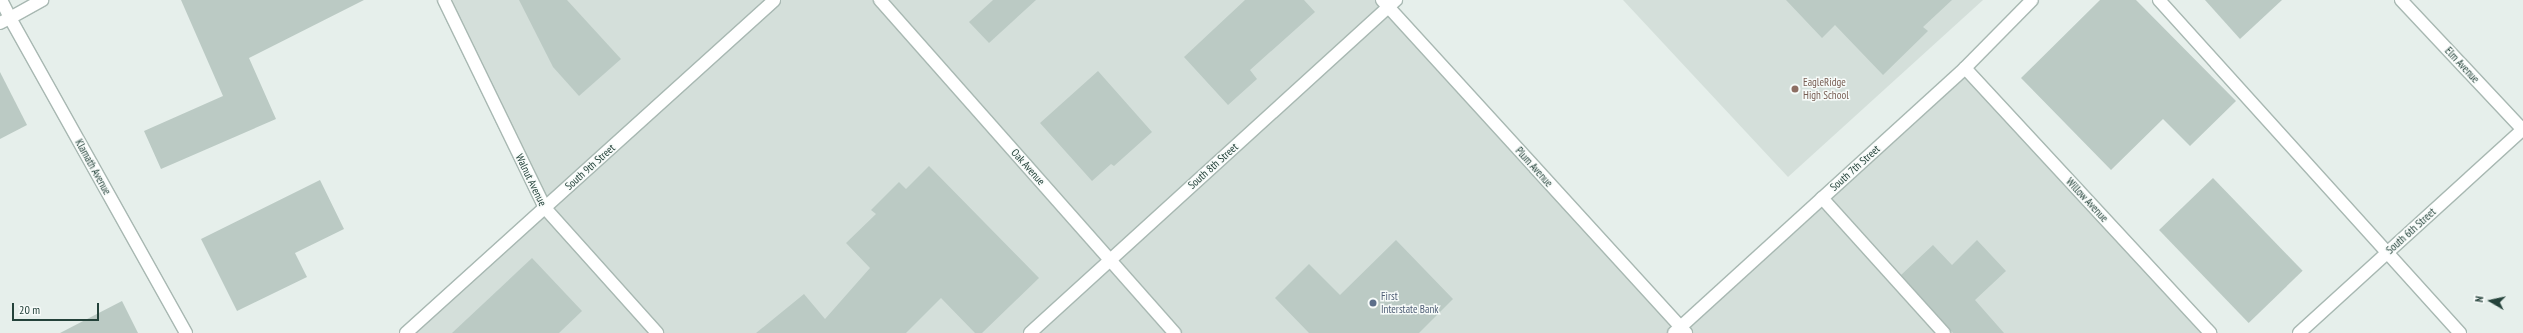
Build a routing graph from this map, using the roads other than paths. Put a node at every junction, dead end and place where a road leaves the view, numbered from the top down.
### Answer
1 (1, 0) edge
2 (42, 0) edge
3 (444, 0) edge
4 (774, 0) edge
5 (880, 0) edge
6 (2032, 0) edge
7 (2159, 0) edge
8 (2401, 0) edge
9 (1389, 2) edge
10 (5, 20) edge
11 (1965, 68) junction
12 (2523, 130) edge
13 (1822, 198) junction
14 (545, 208) junction
15 (2387, 253) junction
16 (1109, 260) junction
17 (1680, 331) edge
18 (186, 333) edge
19 (406, 333) edge
20 (657, 333) edge
21 (1030, 333) edge
22 (1175, 333) edge
23 (1944, 333) edge
24 (2210, 333) edge
25 (2299, 333) edge
26 (2460, 333) edge

1 - 10 street, Klamath Avenue
2 - 10 street
3 - 14 street, Walnut Avenue
4 - 14 street, South 9th Street
5 - 16 street, Oak Avenue
6 - 11 street, South 7th Street
7 - 15 street
8 - 12 street, Elm Avenue
9 - 16 street, South 8th Street
9 - 17 street, Plum Avenue
10 - 18 street, Klamath Avenue
11 - 13 street, South 7th Street
11 - 24 street, Willow Avenue
12 - 15 street, South 6th Street
13 - 17 street, South 7th Street
13 - 23 street
14 - 19 street, South 9th Street
14 - 20 street, Walnut Avenue
15 - 25 street, South 6th Street
15 - 26 street
16 - 21 street, South 8th Street
16 - 22 street, Oak Avenue

